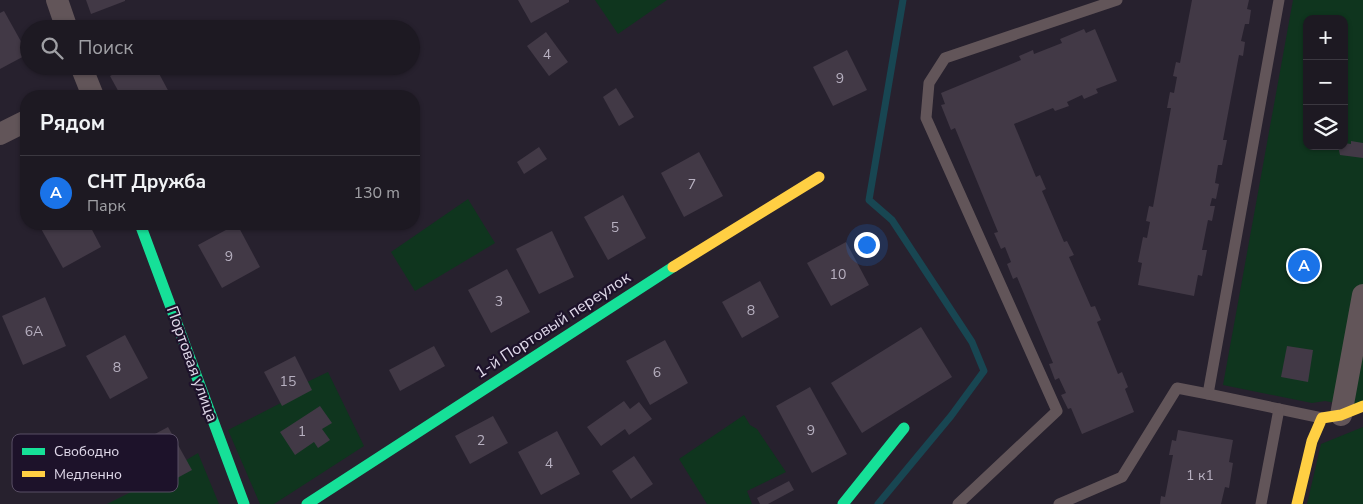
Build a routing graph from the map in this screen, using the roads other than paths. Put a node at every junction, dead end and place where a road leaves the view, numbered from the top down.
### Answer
1 (57, 0) edge
2 (1117, 0) edge
3 (1279, 0) edge
4 (64, 20) edge
5 (83, 75) edge
6 (85, 90) edge
7 (20, 124) edge
8 (0, 134) edge
9 (819, 177) dead end
10 (142, 230) edge
11 (1363, 295) edge
12 (1208, 394) junction
13 (1363, 406) edge
14 (1279, 409) junction
15 (1332, 416) junction
16 (904, 428) dead end
17 (244, 504) edge
18 (307, 504) edge
19 (844, 504) edge
20 (958, 504) edge
21 (1059, 504) edge
22 (1261, 504) edge
23 (1298, 504) edge

1 - 4 street
2 - 20 lane
3 - 12 lane
5 - 6 street
7 - 8 street
9 - 18 street, 1-й Портовый переулок
10 - 17 street, Портовая улица
11 - 15 street
12 - 14 lane
12 - 21 lane
13 - 15 street
14 - 15 lane
14 - 22 lane
15 - 23 street
16 - 19 street

